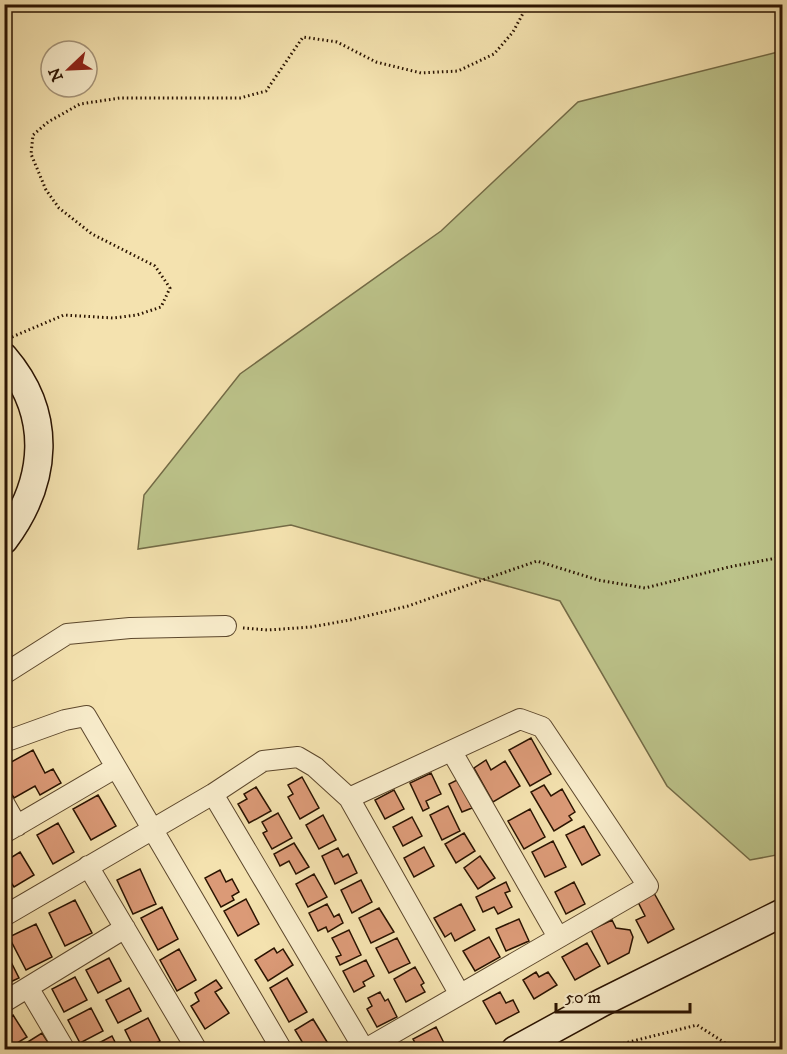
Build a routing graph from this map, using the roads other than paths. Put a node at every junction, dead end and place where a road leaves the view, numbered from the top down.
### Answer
1 (4, 357) edge
2 (4, 540) edge
3 (226, 626) road end
4 (4, 674) edge
5 (4, 742) edge
6 (452, 752) junction
7 (115, 768) junction
8 (213, 794) junction
9 (349, 798) junction
10 (4, 803) edge
11 (11, 830) edge
12 (151, 830) junction
13 (88, 866) junction
14 (783, 914) edge
15 (4, 916) edge
16 (125, 928) junction
17 (558, 937) junction
18 (29, 989) junction
19 (459, 993) junction
20 (4, 1002) edge
21 (364, 1049) edge
22 (65, 1050) edge
23 (197, 1050) edge
24 (282, 1050) edge
25 (515, 1050) edge

1 - 2 street
3 - 4 street
5 - 7 street
6 - 9 street
6 - 17 street
6 - 17 street
7 - 11 street
7 - 12 street
8 - 9 street
8 - 12 street
8 - 21 street
9 - 19 street
10 - 11 street
12 - 13 street
12 - 24 street
13 - 15 street
13 - 16 street
14 - 25 street
16 - 18 street
16 - 23 street
17 - 19 street
18 - 20 street
18 - 22 street
19 - 21 street

